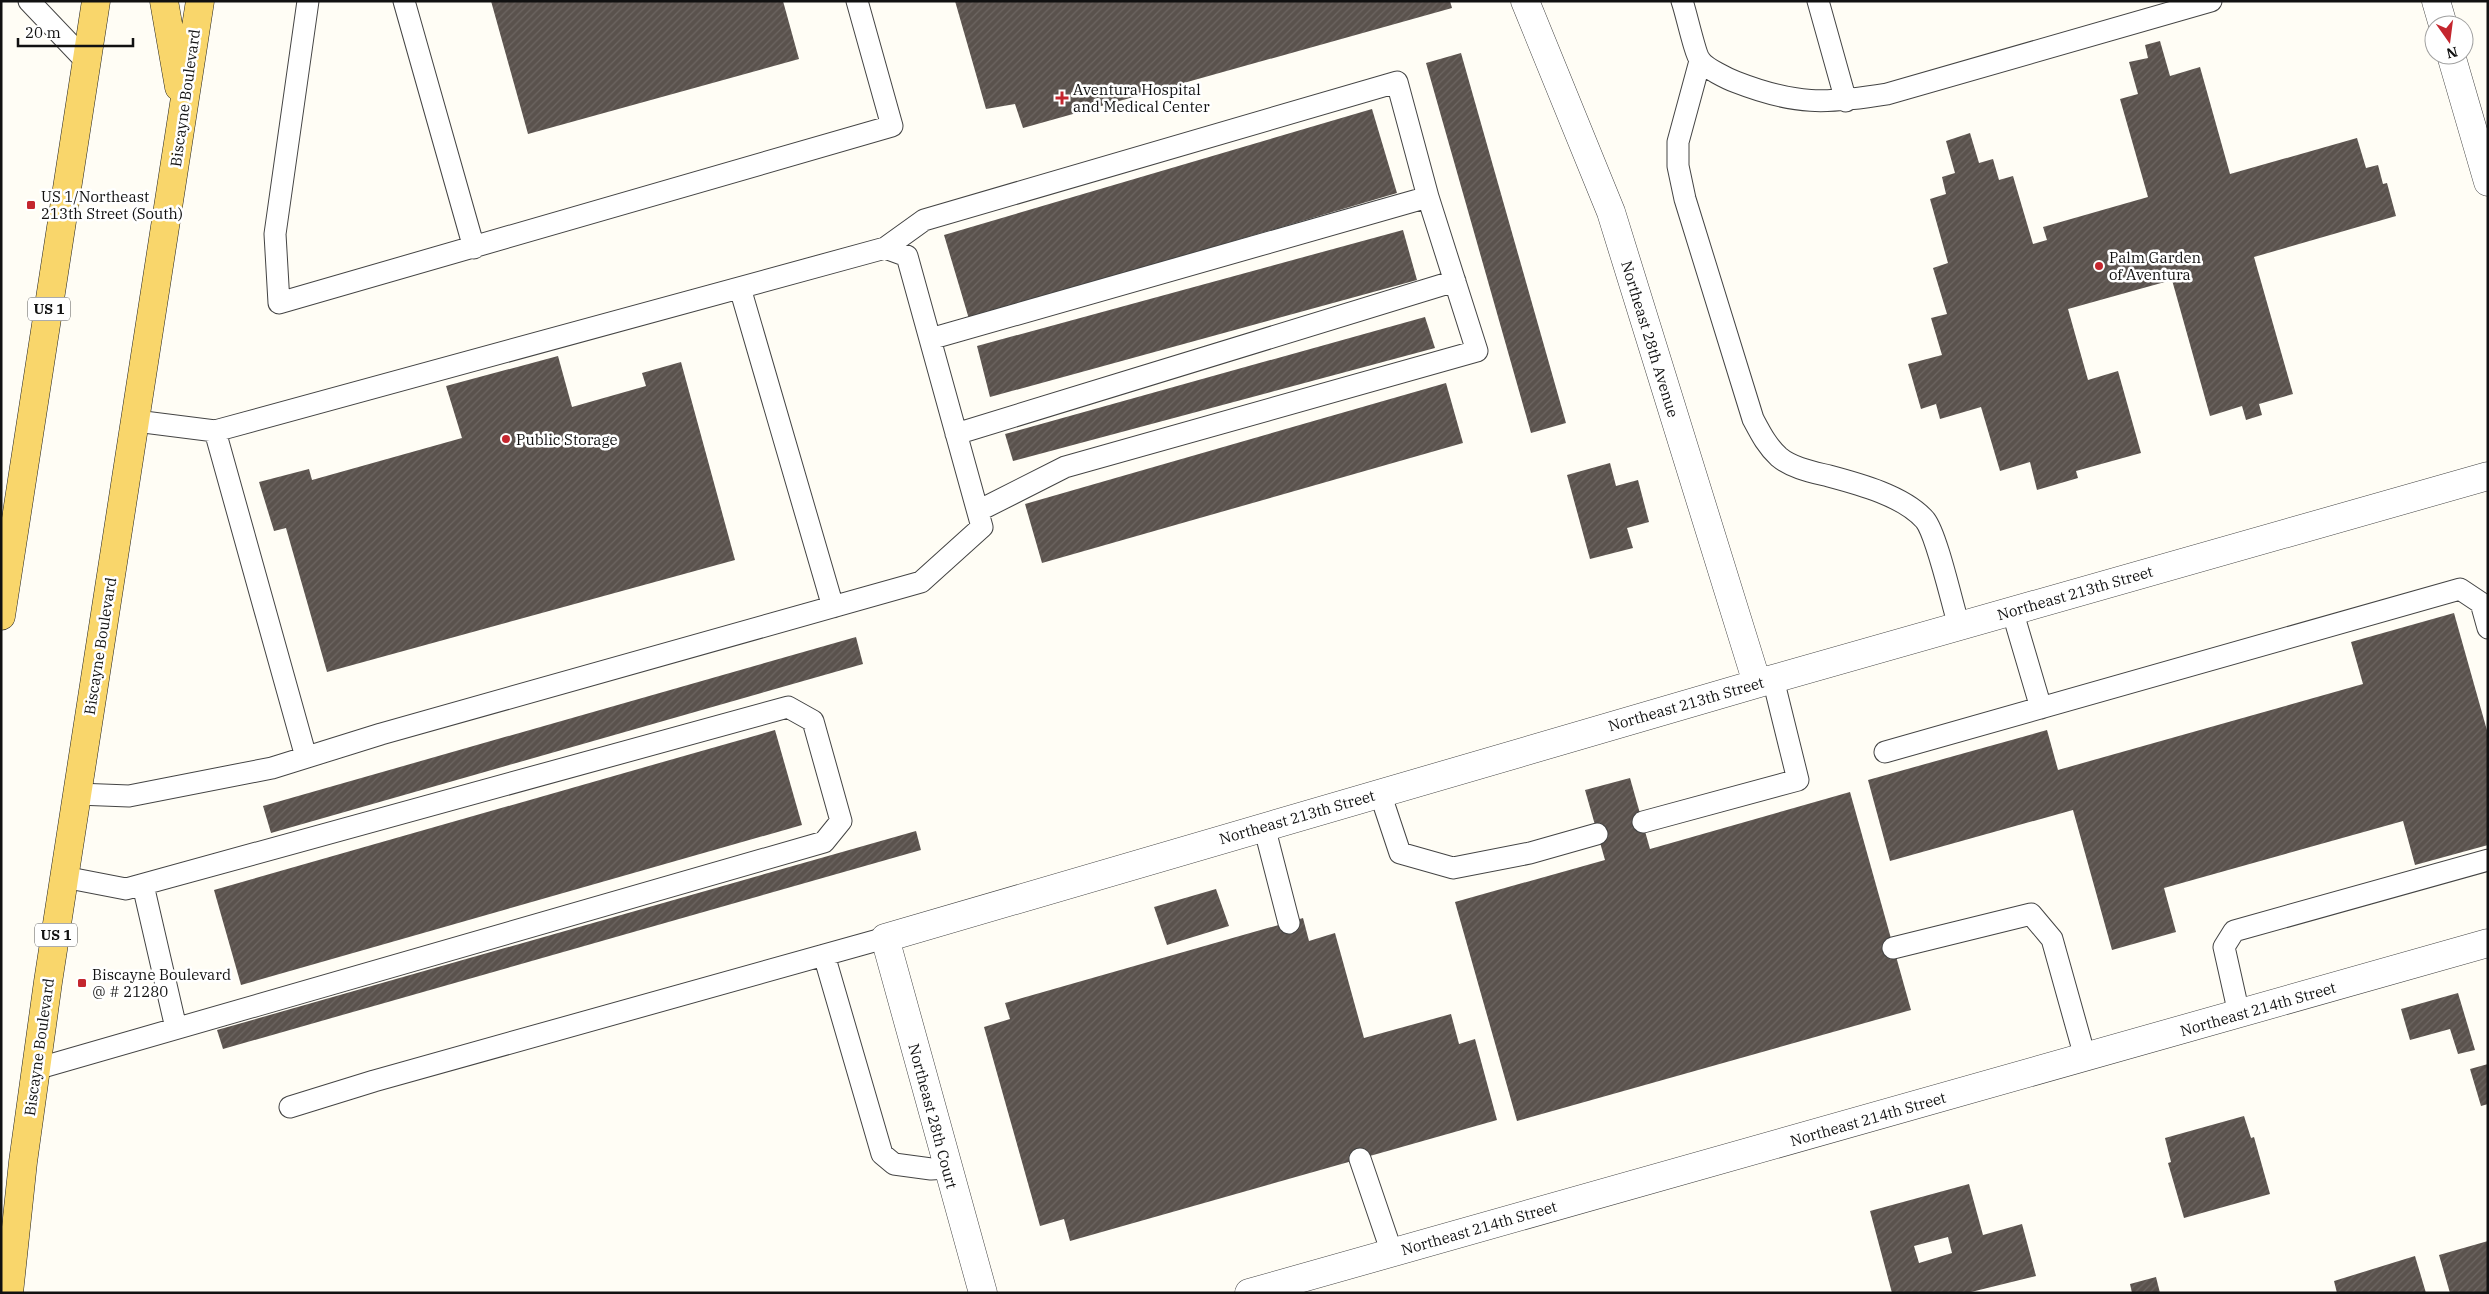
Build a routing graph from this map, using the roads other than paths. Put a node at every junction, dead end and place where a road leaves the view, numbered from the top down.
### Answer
1 (29, 1) edge
2 (96, 1) edge
3 (164, 1) edge
4 (200, 1) edge
5 (308, 1) edge
6 (404, 1) edge
7 (857, 1) edge
8 (1525, 1) edge
9 (1682, 1) edge
10 (1818, 1) edge
11 (2211, 1) edge
12 (2436, 1) edge
13 (2440, 15) edge
14 (1700, 60) junction
15 (87, 62) junction
16 (2454, 65) edge
17 (1846, 101) junction
18 (184, 110) junction
19 (2488, 182) edge
20 (1428, 197) junction
21 (474, 248) junction
22 (885, 248) junction
23 (1455, 281) junction
24 (740, 288) junction
25 (930, 339) junction
26 (136, 421) junction
27 (215, 431) junction
28 (956, 434) junction
29 (2488, 476) edge
30 (978, 511) junction
31 (833, 607) junction
32 (2012, 610) junction
33 (1, 616) edge
34 (1959, 626) junction
35 (2488, 628) edge
36 (1765, 681) junction
37 (2041, 708) junction
38 (1885, 752) dead end
39 (306, 757) junction
40 (1380, 793) junction
41 (77, 794) junction
42 (1643, 822) dead end
43 (1264, 826) junction
44 (1597, 834) dead end
45 (2488, 860) edge
46 (64, 877) junction
47 (143, 885) junction
48 (1289, 922) dead end
49 (885, 938) junction
50 (2488, 943) edge
51 (1894, 948) dead end
52 (824, 955) junction
53 (2239, 1014) junction
54 (176, 1028) junction
55 (2085, 1058) junction
56 (36, 1068) junction
57 (290, 1107) dead end
58 (1360, 1158) dead end
59 (947, 1168) junction
60 (1392, 1253) junction
61 (9, 1293) edge
62 (983, 1293) edge
63 (1249, 1293) edge

1 - 15 lane
2 - 15 main road, US 1
3 - 18 main road
4 - 18 main road, Biscayne Boulevard / US 1
5 - 21 lane
6 - 21 lane
7 - 21 lane
8 - 36 street, Northeast 28th Avenue
9 - 14 lane
10 - 17 lane
11 - 17 lane
12 - 13 street
14 - 17 lane
14 - 34 lane
15 - 33 main road, US 1
16 - 19 street
18 - 26 main road, Biscayne Boulevard / US 1
20 - 22 lane
20 - 23 lane
20 - 25 lane
22 - 24 lane
22 - 25 lane
23 - 28 lane
23 - 30 lane
24 - 27 lane
24 - 31 lane
25 - 28 lane
26 - 27 lane
26 - 41 main road, Biscayne Boulevard / US 1
27 - 39 lane
28 - 30 lane
29 - 32 street, Northeast 213th Street
30 - 31 lane
31 - 39 lane
32 - 34 street, Northeast 213th Street
32 - 37 lane
34 - 36 street, Northeast 213th Street
35 - 37 lane
36 - 40 street, Northeast 213th Street
36 - 42 lane
37 - 38 lane
39 - 41 lane
40 - 43 street, Northeast 213th Street
40 - 44 lane
41 - 46 main road, Biscayne Boulevard / US 1
43 - 48 lane
43 - 49 street, Northeast 213th Street
45 - 53 lane
46 - 47 lane
46 - 56 main road, Biscayne Boulevard / US 1
47 - 54 lane
47 - 54 lane
49 - 52 lane
49 - 59 street, Northeast 28th Court
50 - 53 street, Northeast 214th Street
51 - 55 lane
52 - 57 lane
52 - 59 lane
53 - 55 street, Northeast 214th Street
54 - 56 lane
55 - 60 street, Northeast 214th Street
56 - 61 main road, Biscayne Boulevard / US 1
58 - 60 lane
59 - 62 street, Northeast 28th Court
60 - 63 street, Northeast 214th Street

